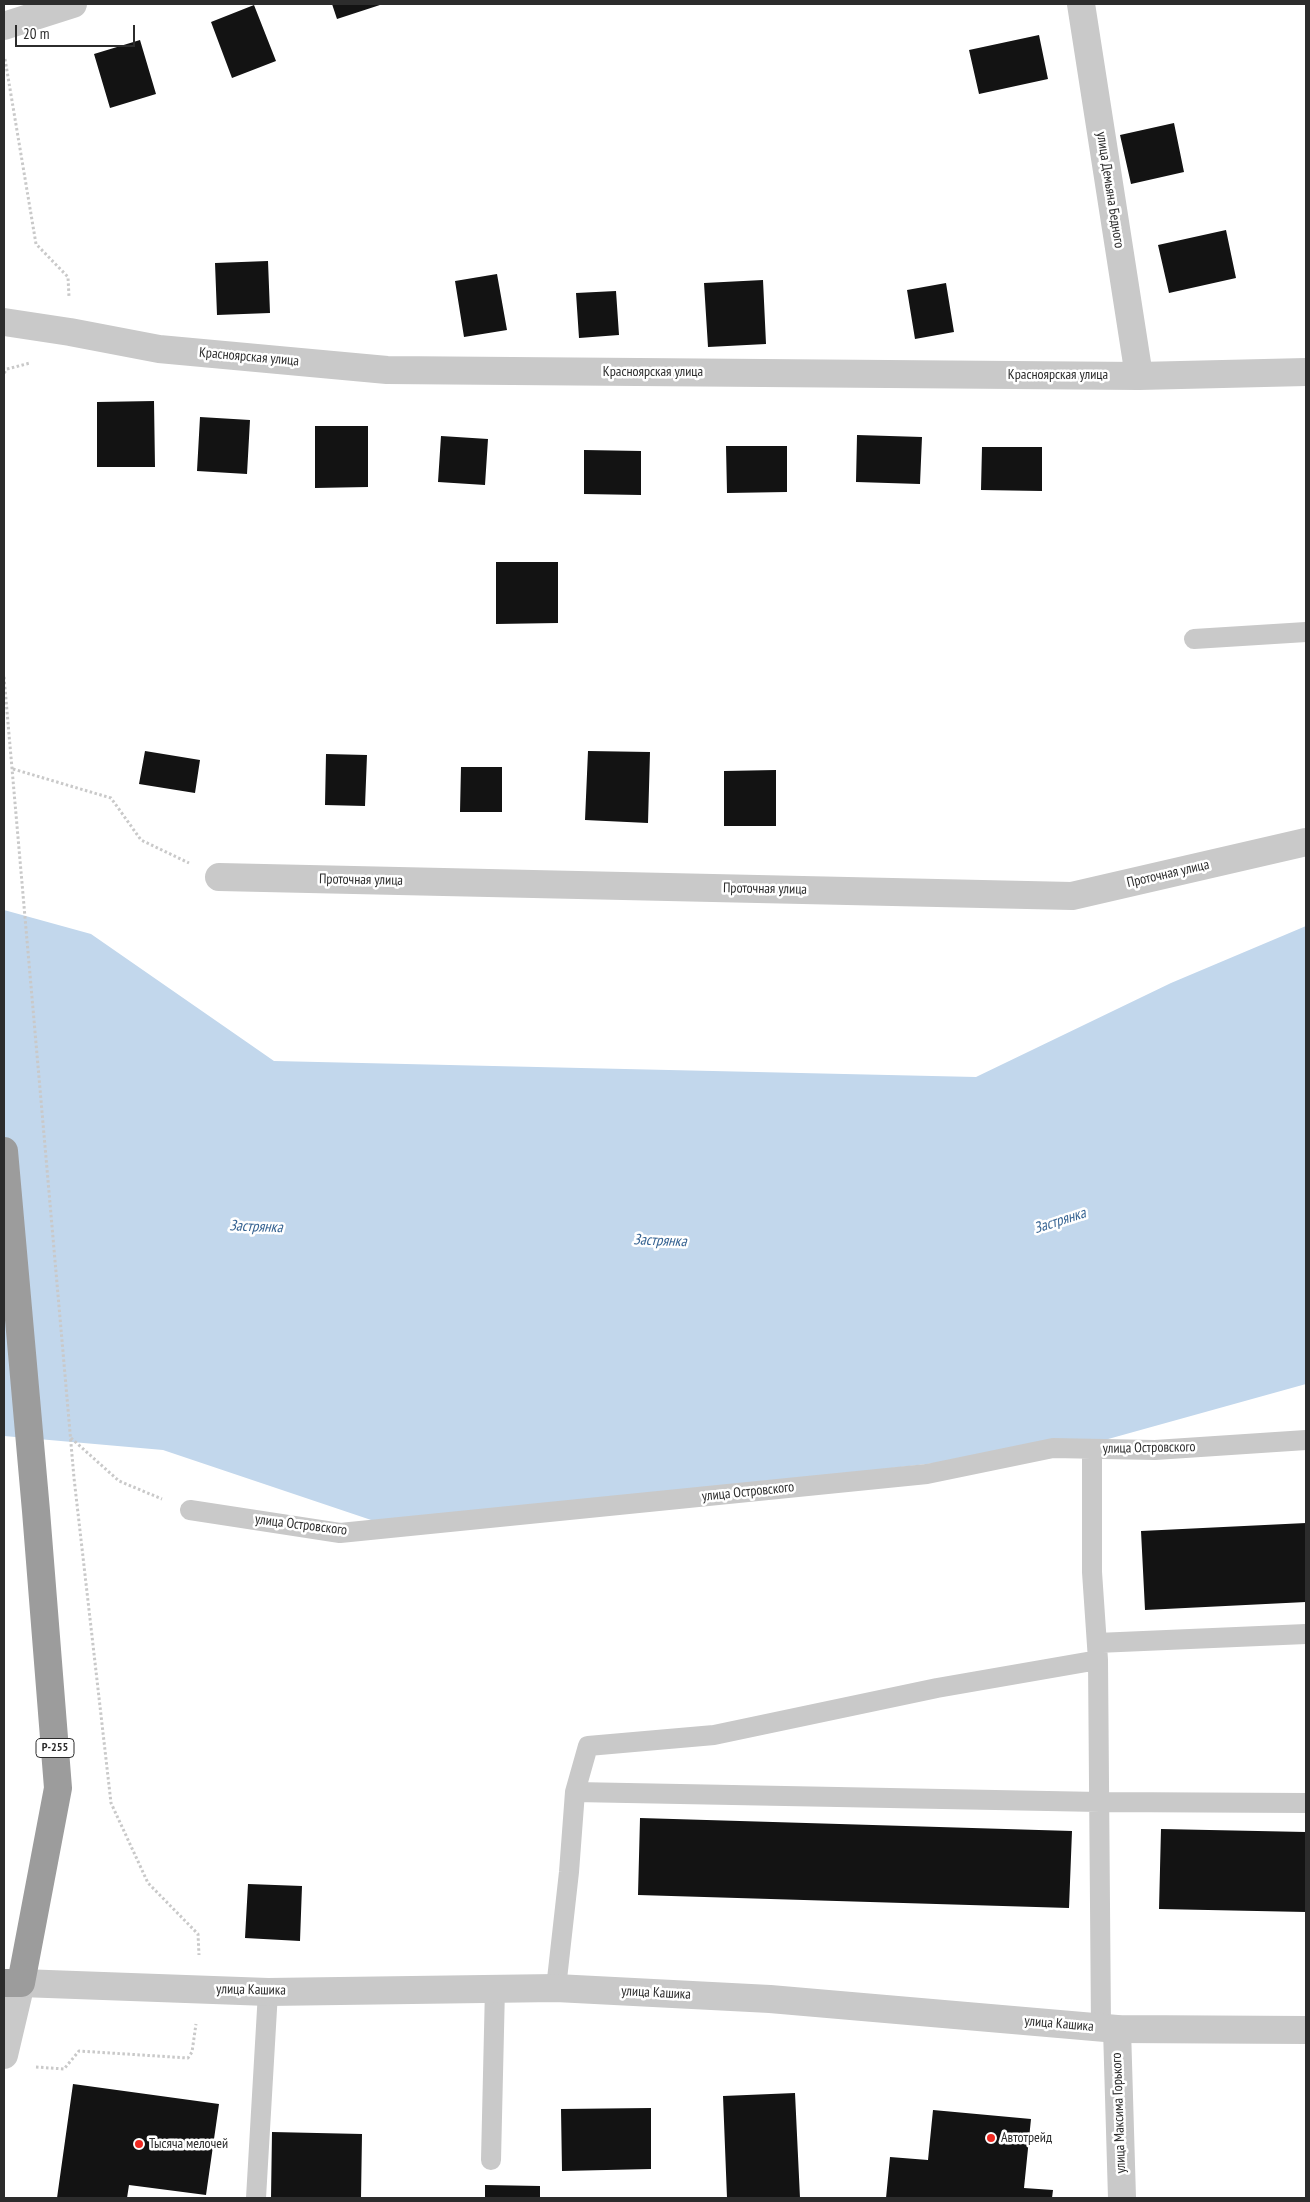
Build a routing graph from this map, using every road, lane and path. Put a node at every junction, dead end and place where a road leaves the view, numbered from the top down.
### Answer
1 (73, 4) edge
2 (1081, 4) edge
3 (4, 26) edge
4 (4, 50) edge
5 (4, 322) edge
6 (70, 332) junction
7 (32, 362) dead end
8 (1306, 372) edge
9 (4, 373) edge
10 (1139, 376) junction
11 (1306, 632) edge
12 (1194, 639) dead end
13 (4, 677) edge
14 (13, 769) junction
15 (1306, 842) edge
16 (218, 877) joint
17 (4, 1151) edge
18 (71, 1437) junction
19 (1306, 1440) edge
20 (1092, 1449) junction
21 (190, 1510) joint
22 (1306, 1634) edge
23 (1098, 1652) junction
24 (575, 1792) junction
25 (1100, 1802) junction
26 (1306, 1803) edge
27 (12, 1983) edge
28 (495, 1988) junction
29 (556, 1988) junction
30 (200, 1989) junction
31 (268, 1992) junction
32 (1109, 2028) junction
33 (1306, 2030) edge
34 (4, 2055) edge
35 (30, 2066) dead end
36 (491, 2160) dead end
37 (256, 2198) edge
38 (1122, 2198) edge

1 - 3 street
2 - 10 street, улица Демьяна Бедного
4 - 6 path
5 - 6 street, Красноярская улица
6 - 10 street, Красноярская улица
7 - 9 path
8 - 10 street, Красноярская улица
11 - 12 lane
13 - 14 path
14 - 16 path
14 - 18 path
15 - 16 street, Проточная улица
17 - 27 highway, Р-255
18 - 21 path
18 - 30 path
19 - 20 lane, улица Островского
20 - 21 lane, улица Островского
20 - 23 lane
22 - 23 lane
23 - 24 lane
23 - 25 lane
24 - 25 lane
24 - 29 lane
25 - 26 lane
25 - 32 lane
27 - 30 street, улица Кашика
27 - 34 street
28 - 29 street, улица Кашика
28 - 31 street, улица Кашика
28 - 36 lane
29 - 32 street, улица Кашика
30 - 31 street, улица Кашика
30 - 35 path
31 - 37 lane
32 - 33 street, улица Кашика
32 - 38 street, улица Максима Горького

